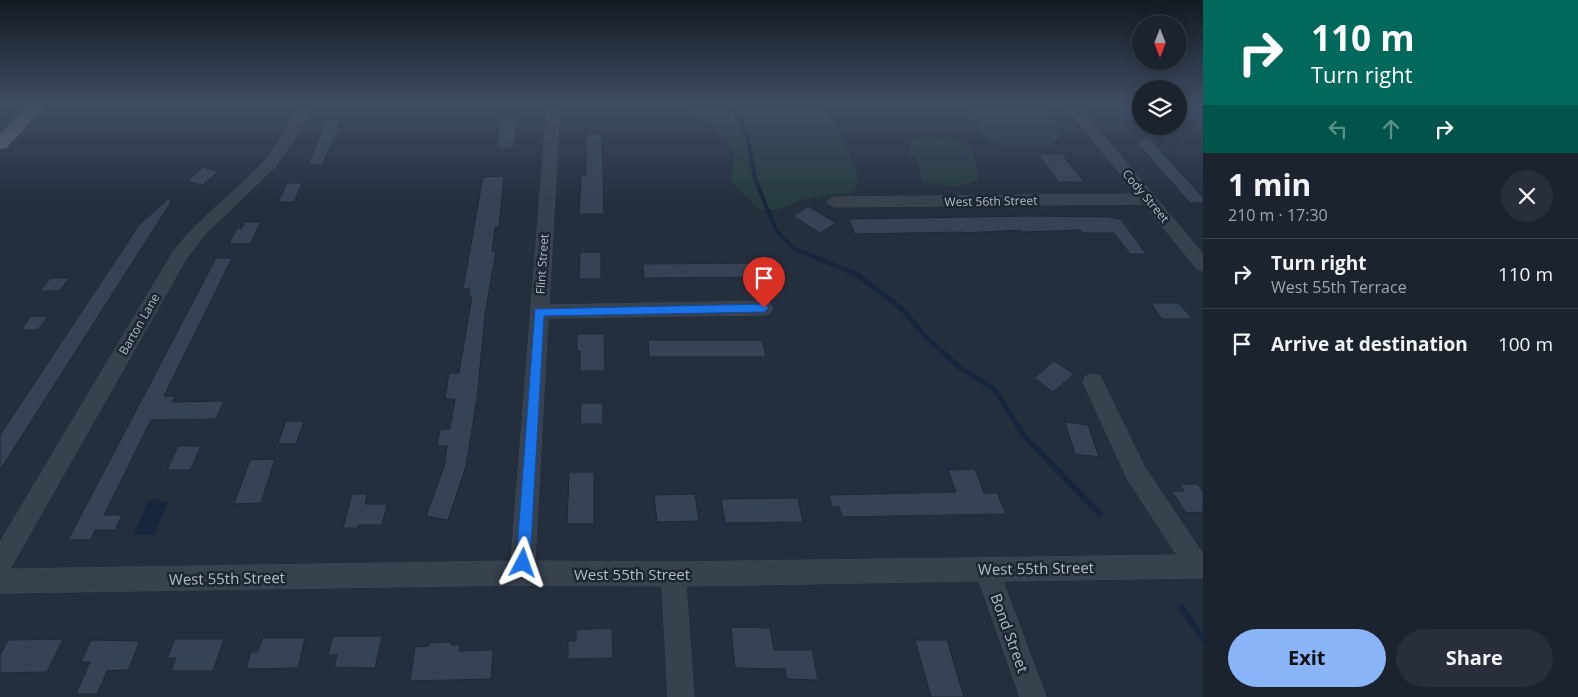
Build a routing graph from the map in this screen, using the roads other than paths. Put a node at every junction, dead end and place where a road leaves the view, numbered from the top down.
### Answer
1 (285, 138) edge
2 (552, 138) edge
3 (1098, 138) edge
4 (1148, 199) junction
5 (834, 202) dead end
6 (1203, 265) edge
7 (764, 308) dead end
8 (539, 312) junction
9 (1093, 382) dead end
10 (0, 564) edge
11 (1199, 566) edge
12 (986, 568) junction
13 (522, 573) junction
14 (673, 574) junction
15 (0, 581) edge
16 (681, 697) edge
17 (1033, 697) edge

1 - 10 street, Barton Lane
2 - 8 street, Flint Street
3 - 4 street, Cody Street
4 - 5 street, West 56th Street
4 - 6 street, Cody Street
7 - 8 street
8 - 13 street, Flint Street
9 - 11 street
11 - 12 street, West 55th Street
12 - 14 street, West 55th Street
12 - 17 street, Bond Street
13 - 14 street, West 55th Street
13 - 15 street, West 55th Street
14 - 16 street

